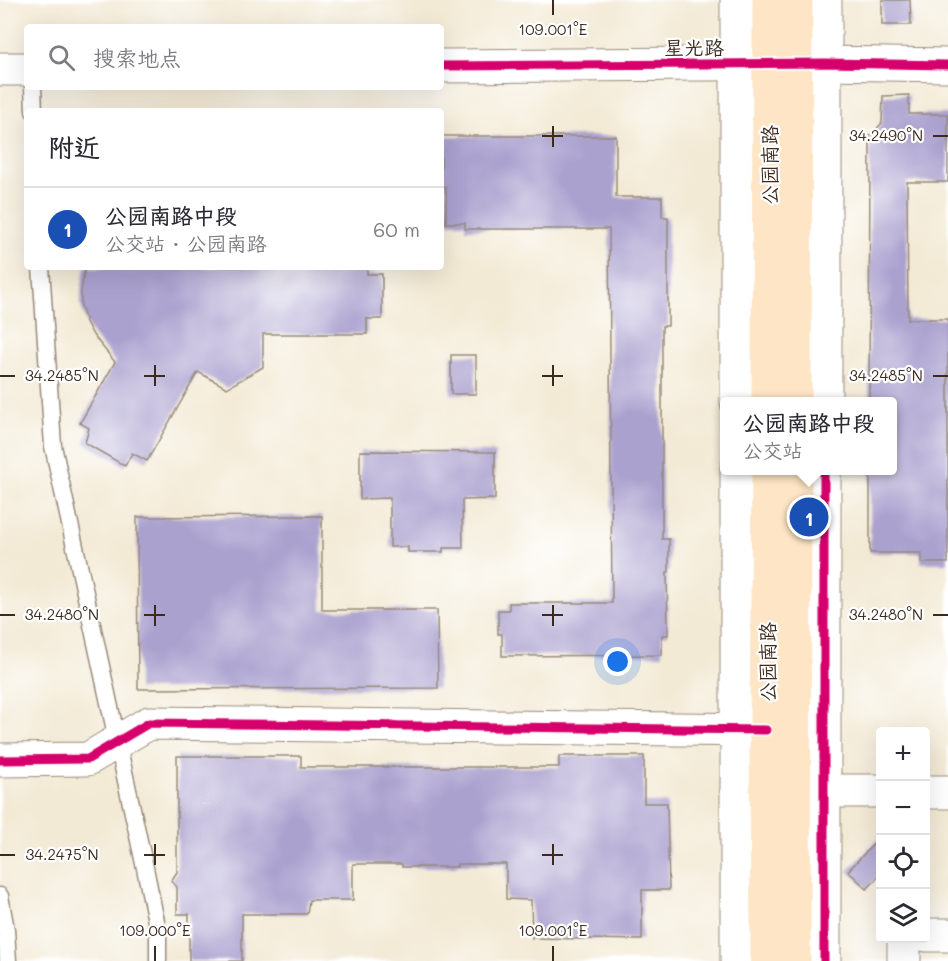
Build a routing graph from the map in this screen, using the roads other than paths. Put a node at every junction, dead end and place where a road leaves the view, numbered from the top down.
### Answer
1 (737, 0) edge
2 (769, 0) edge
3 (796, 0) edge
4 (825, 0) edge
5 (737, 64) junction
6 (797, 64) junction
7 (948, 65) edge
8 (444, 66) edge
9 (0, 69) edge
10 (24, 69) edge
11 (33, 90) edge
12 (34, 108) edge
13 (41, 270) edge
14 (737, 397) edge
15 (768, 397) edge
16 (795, 397) edge
17 (825, 397) edge
18 (737, 475) edge
19 (768, 475) edge
20 (795, 475) edge
21 (823, 475) edge
22 (752, 729) junction
23 (117, 742) junction
24 (0, 760) edge
25 (780, 791) junction
26 (876, 791) edge
27 (930, 792) edge
28 (948, 792) edge
29 (0, 896) edge
30 (930, 935) edge
31 (948, 935) edge
32 (904, 943) edge
33 (8, 961) edge
34 (158, 961) edge
35 (737, 961) edge
36 (767, 961) edge
37 (794, 961) edge
38 (824, 961) edge
39 (904, 961) edge

1 - 5 street
2 - 6 main road, 公园南路
3 - 6 main road, 公园南路
4 - 6 street
5 - 6 street, 星光路
5 - 8 street, 星光路
5 - 14 street
6 - 7 street, 星光路
6 - 15 main road, 公园南路
6 - 16 main road, 公园南路
6 - 17 street
9 - 10 street
11 - 12 lane
13 - 23 lane
18 - 22 street
19 - 22 main road, 公园南路
20 - 25 main road, 公园南路
21 - 25 street
22 - 23 street
22 - 25 main road, 公园南路
23 - 24 street
23 - 34 lane
25 - 26 street
25 - 35 street
25 - 36 main road, 公园南路
25 - 37 main road, 公园南路
25 - 38 street
27 - 28 street
29 - 33 lane
30 - 31 street
32 - 39 street

